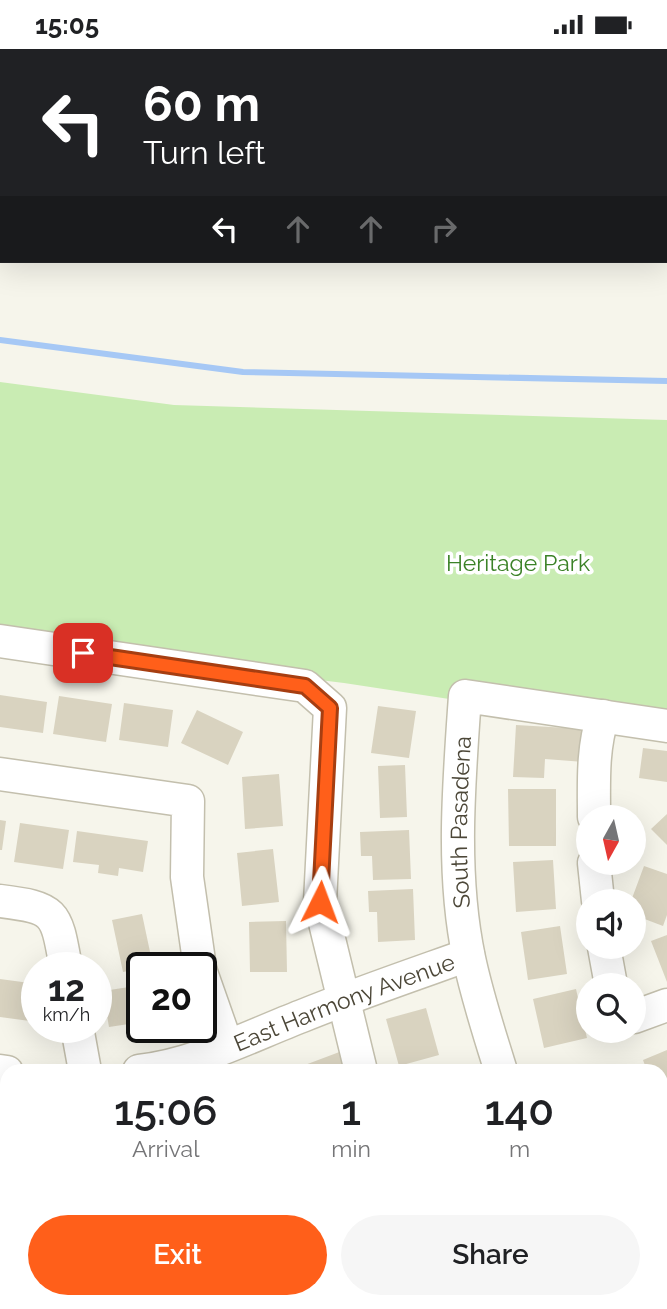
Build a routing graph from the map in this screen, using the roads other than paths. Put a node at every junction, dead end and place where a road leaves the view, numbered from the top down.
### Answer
1 (0, 641) edge
2 (603, 716) junction
3 (667, 726) edge
4 (0, 775) edge
5 (594, 805) edge
6 (0, 901) edge
7 (63, 952) edge
8 (198, 952) edge
9 (468, 955) junction
10 (343, 999) junction
11 (667, 1005) edge
12 (646, 1013) edge
13 (217, 1017) edge
14 (80, 1043) edge
15 (227, 1046) junction
16 (84, 1064) edge
17 (173, 1064) edge
18 (358, 1064) edge
19 (498, 1064) edge

1 - 10 street
2 - 3 street
2 - 5 street
2 - 9 street, South Pasadena
4 - 8 street
6 - 7 street
9 - 10 street, East Harmony Avenue
9 - 19 street, South Pasadena
10 - 15 street, East Harmony Avenue
10 - 18 street
11 - 12 street
13 - 15 street
14 - 16 street
15 - 17 street, East Harmony Avenue

